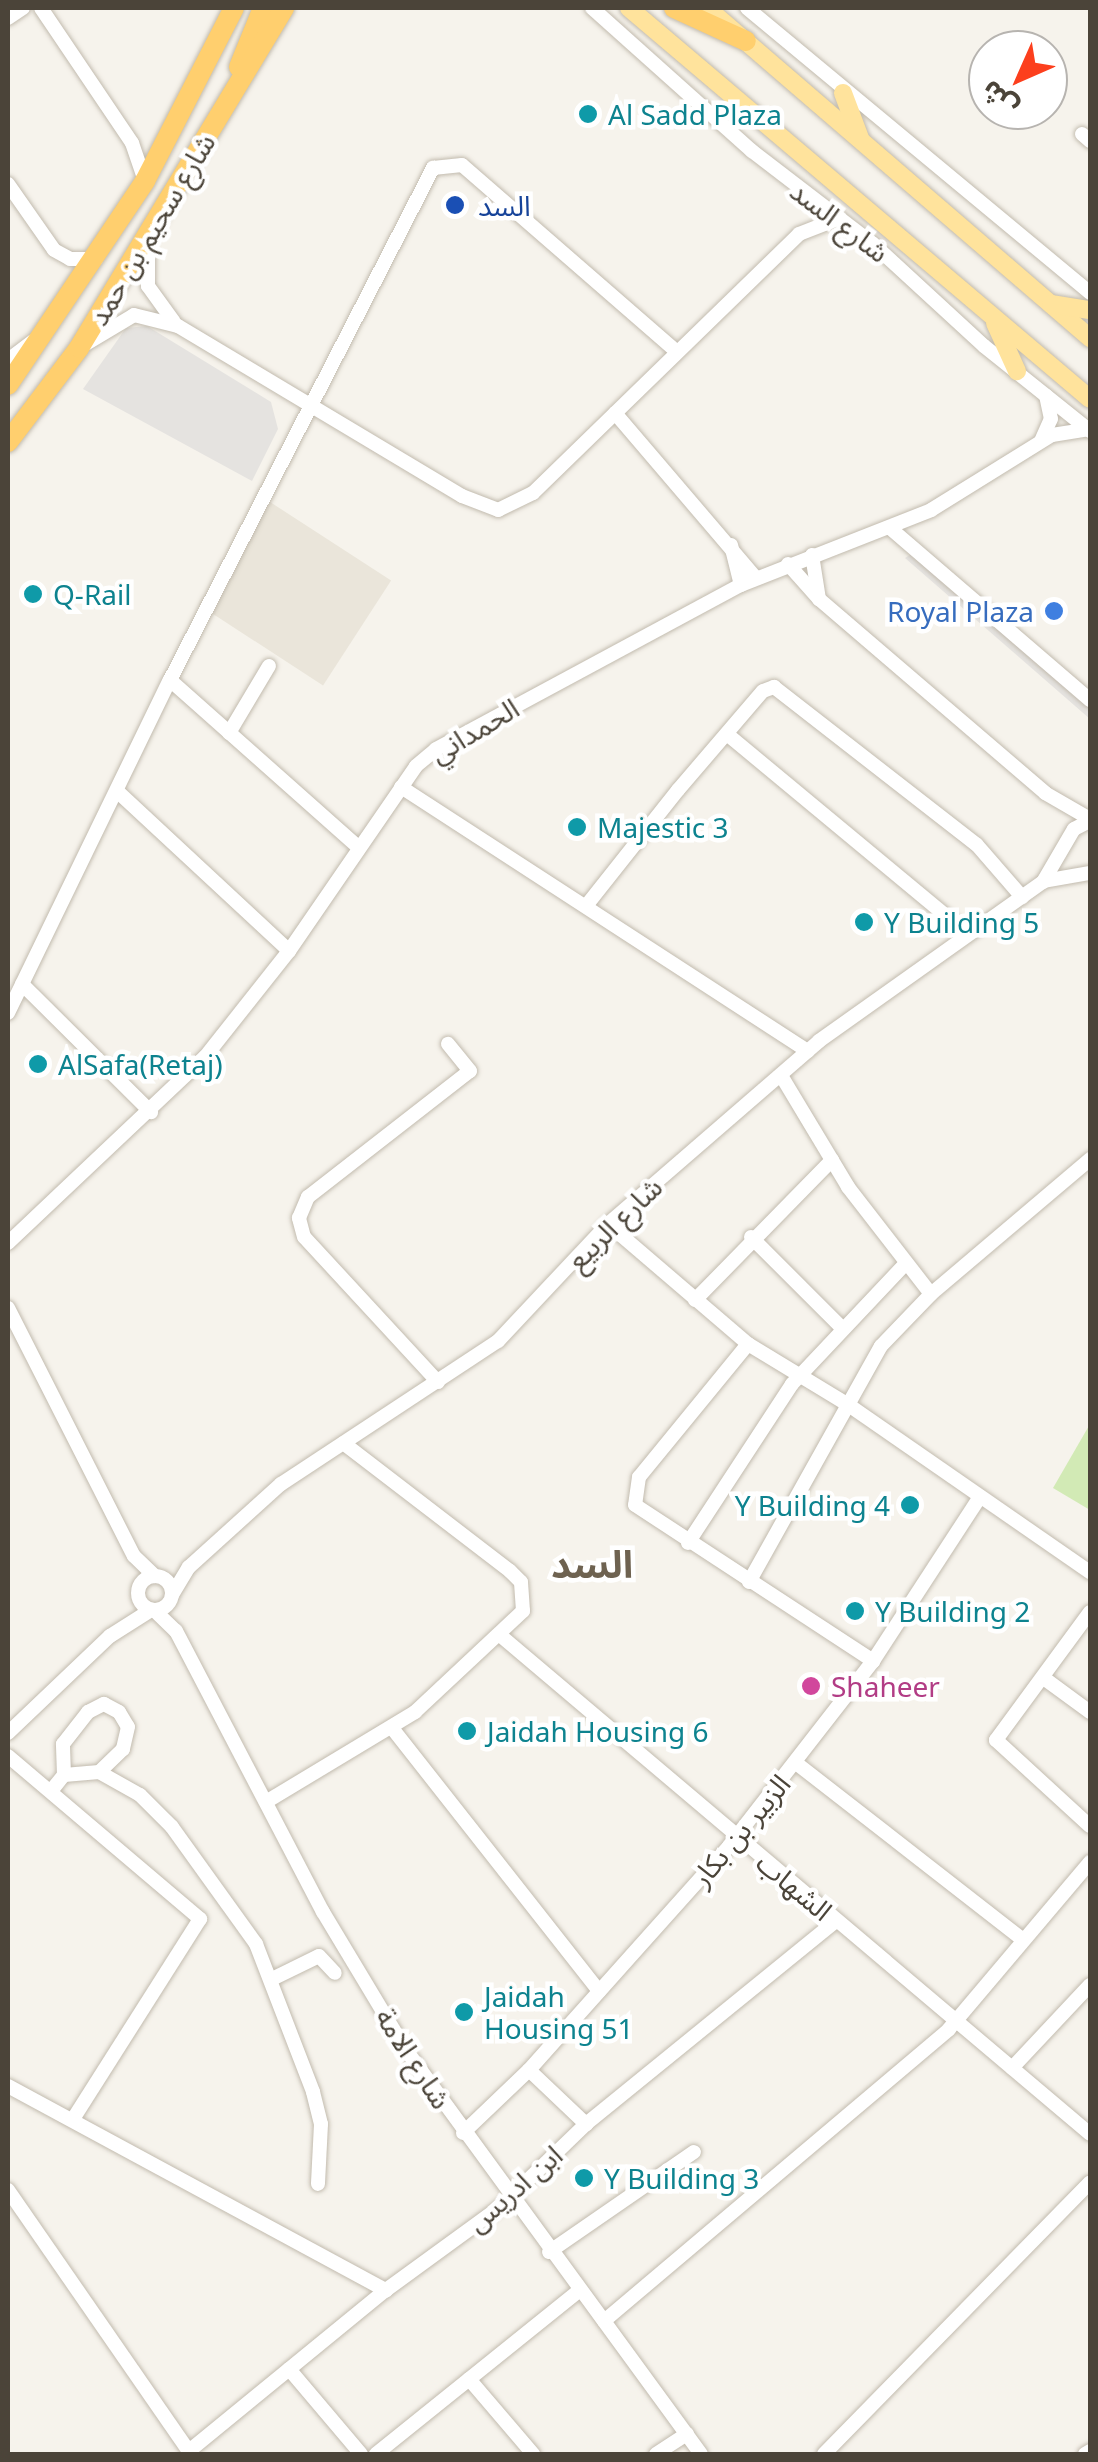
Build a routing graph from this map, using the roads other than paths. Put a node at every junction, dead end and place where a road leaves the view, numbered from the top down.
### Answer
1 (23, 8) edge
2 (41, 8) edge
3 (234, 8) edge
4 (263, 8) edge
5 (284, 8) edge
6 (592, 8) edge
7 (629, 8) edge
8 (674, 8) edge
9 (707, 8) edge
10 (746, 8) edge
11 (8, 18) edge
12 (746, 41) junction
13 (234, 88) junction
14 (843, 93) junction
15 (862, 143) junction
16 (145, 181) junction
17 (8, 184) edge
18 (812, 197) junction
19 (840, 218) junction
20 (799, 234) junction
21 (148, 239) junction
22 (97, 259) junction
23 (1090, 292) edge
24 (1050, 304) junction
25 (1090, 310) edge
26 (990, 314) junction
27 (178, 326) junction
28 (43, 338) junction
29 (1090, 338) edge
30 (79, 348) junction
31 (677, 352) junction
32 (8, 360) edge
33 (1017, 372) junction
34 (8, 385) edge
35 (1046, 395) junction
36 (1090, 399) edge
37 (311, 405) junction
38 (616, 413) junction
39 (1089, 430) edge
40 (8, 442) edge
41 (1042, 442) junction
42 (890, 528) junction
43 (731, 545) junction
44 (812, 555) junction
45 (788, 564) junction
46 (756, 578) junction
47 (741, 585) junction
48 (819, 600) junction
49 (268, 666) dead end
50 (170, 680) junction
51 (1090, 700) edge
52 (229, 733) junction
53 (727, 734) junction
54 (401, 787) junction
55 (116, 791) junction
56 (1090, 820) edge
57 (1068, 845) junction
58 (359, 848) junction
59 (1090, 872) edge
60 (1043, 882) junction
61 (1022, 897) junction
62 (586, 906) junction
63 (968, 934) junction
64 (289, 951) junction
65 (22, 984) junction
66 (8, 1013) edge
67 (448, 1044) dead end
68 (808, 1051) junction
69 (782, 1077) junction
70 (152, 1112) junction
71 (1090, 1159) edge
72 (832, 1160) junction
73 (608, 1224) junction
74 (751, 1237) junction
75 (8, 1243) edge
76 (906, 1263) junction
77 (931, 1294) junction
78 (694, 1300) junction
79 (8, 1308) edge
80 (843, 1329) junction
81 (748, 1344) junction
82 (799, 1376) junction
83 (438, 1382) junction
84 (850, 1406) junction
85 (343, 1443) junction
86 (980, 1497) junction
87 (688, 1543) junction
88 (134, 1556) junction
89 (188, 1567) junction
90 (1090, 1572) edge
91 (157, 1576) junction
92 (749, 1582) junction
93 (138, 1591) junction
94 (172, 1597) junction
95 (153, 1610) junction
96 (1090, 1612) edge
97 (176, 1631) junction
98 (110, 1636) junction
99 (501, 1636) junction
100 (873, 1660) junction
101 (1045, 1679) junction
102 (1090, 1712) edge
103 (392, 1728) junction
104 (8, 1733) edge
105 (8, 1756) edge
106 (796, 1764) junction
107 (99, 1772) junction
108 (64, 1775) junction
109 (51, 1791) junction
110 (266, 1802) junction
111 (1090, 1826) edge
112 (736, 1836) junction
113 (1090, 1862) edge
114 (836, 1920) junction
115 (1022, 1938) junction
116 (334, 1974) dead end
117 (272, 1980) junction
118 (1090, 1985) edge
119 (599, 1992) junction
120 (957, 2020) junction
121 (1012, 2068) junction
122 (529, 2070) junction
123 (8, 2086) edge
124 (73, 2119) junction
125 (586, 2124) junction
126 (463, 2133) junction
127 (1090, 2134) edge
128 (694, 2152) dead end
129 (1090, 2182) edge
130 (318, 2184) dead end
131 (8, 2190) edge
132 (508, 2196) junction
133 (549, 2252) junction
134 (386, 2290) junction
135 (580, 2290) junction
136 (604, 2321) junction
137 (289, 2369) junction
138 (469, 2379) junction
139 (687, 2434) junction
140 (190, 2453) edge
141 (361, 2454) edge
142 (376, 2454) edge
143 (533, 2454) edge
144 (656, 2454) edge
145 (702, 2454) edge
146 (824, 2454) edge

1 - 11 street
2 - 16 street
3 - 16 highway, شارع سحيم بن حمد
4 - 13 highway
5 - 13 highway, شارع سحيم بن حمد
6 - 18 street, شارع السد
7 - 26 main road, شارع السد
8 - 12 highway
9 - 12 main road
10 - 14 street
12 - 15 main road
13 - 21 highway, شارع سحيم بن حمد
14 - 15 main road
14 - 23 street
15 - 24 main road
16 - 22 highway, شارع سحيم بن حمد
17 - 22 street
18 - 19 street, شارع السد
18 - 20 street
19 - 20 street
19 - 33 street, شارع السد
20 - 31 street
21 - 27 street
21 - 30 highway, شارع سحيم بن حمد
22 - 28 highway, شارع سحيم بن حمد
24 - 25 main road
24 - 29 main road
26 - 33 main road
26 - 36 main road, شارع السد
27 - 30 street
27 - 37 street
28 - 32 street
28 - 34 highway, شارع سحيم بن حمد
30 - 40 highway, شارع سحيم بن حمد
31 - 37 street
31 - 38 street
33 - 35 street, شارع السد
35 - 39 street, شارع السد
35 - 41 street
37 - 38 street
37 - 50 street
38 - 43 street
39 - 41 street, الحمداني
41 - 42 street, الحمداني
42 - 44 street, الحمداني
42 - 51 street
43 - 46 street
43 - 47 street
44 - 45 street, الحمداني
44 - 48 street
45 - 46 street, الحمداني
45 - 48 street
46 - 47 street, الحمداني
47 - 54 street, الحمداني
48 - 56 street
49 - 52 street
50 - 52 street
50 - 55 street
52 - 58 street
53 - 61 street
53 - 62 street
53 - 63 street
54 - 58 street, الحمداني
54 - 62 street
55 - 64 street
55 - 65 street
56 - 57 street, شارع الربيع
57 - 59 street
57 - 60 street, شارع الربيع
58 - 64 street, الحمداني
59 - 60 street, شارع الربيع
60 - 61 street, شارع الربيع
61 - 63 street, شارع الربيع
62 - 68 street
63 - 68 street, شارع الربيع
64 - 70 street, الحمداني
65 - 66 street
65 - 70 street
67 - 83 street
68 - 69 street, شارع الربيع
69 - 72 street
69 - 73 street, شارع الربيع
70 - 75 street, الحمداني
71 - 77 street
72 - 74 street
72 - 76 street
73 - 78 street
73 - 83 street, شارع الربيع
74 - 78 street
74 - 80 street
76 - 77 street
76 - 80 street
77 - 84 street
78 - 81 street
79 - 88 street
80 - 82 street
81 - 82 street
81 - 87 street
82 - 84 street
82 - 87 street
83 - 85 street, شارع الربيع
84 - 86 street
84 - 92 street
85 - 89 street, شارع الربيع
85 - 99 street
86 - 90 street
86 - 100 street, الزبير بن بكار
87 - 92 street
88 - 91 street
88 - 93 street
89 - 91 street, شارع الربيع
89 - 94 street, شارع الربيع
91 - 93 street, شارع الربيع
91 - 94 street
92 - 100 street
93 - 95 street, شارع الامة
93 - 98 street
94 - 95 street
94 - 97 street, شارع الامة
95 - 97 street, شارع الامة
95 - 98 street
96 - 101 street
97 - 110 street, شارع الامة
98 - 104 street
99 - 103 street
99 - 112 street, الشهاب
100 - 106 street, الزبير بن بكار
101 - 102 street
101 - 111 street
103 - 110 street
103 - 119 street
105 - 109 street
106 - 112 street, الزبير بن بكار
106 - 115 street
107 - 108 street
107 - 108 street
107 - 117 street
108 - 109 street
109 - 124 street
110 - 126 street, شارع الامة
112 - 114 street, الشهاب
112 - 119 street, الزبير بن بكار
113 - 115 street
114 - 120 street, الشهاب
114 - 125 street, ابن ادريس
115 - 120 street
116 - 117 street
117 - 130 street
118 - 121 street
119 - 122 street, الزبير بن بكار
120 - 121 street, الشهاب
120 - 136 street
121 - 127 street, الشهاب
122 - 125 street
122 - 126 street, الزبير بن بكار
123 - 124 street
124 - 134 street
125 - 132 street, ابن ادريس
126 - 132 street, شارع الامة
128 - 133 street
129 - 146 street
131 - 140 street
132 - 133 street, شارع الامة
132 - 134 street, ابن ادريس
133 - 135 street, شارع الامة
134 - 137 street, ابن ادريس
135 - 136 street, شارع الامة
135 - 138 street
136 - 139 street, شارع الامة
137 - 140 street, ابن ادريس
137 - 141 street
138 - 142 street
138 - 143 street
139 - 144 street
139 - 145 street, شارع الامة

